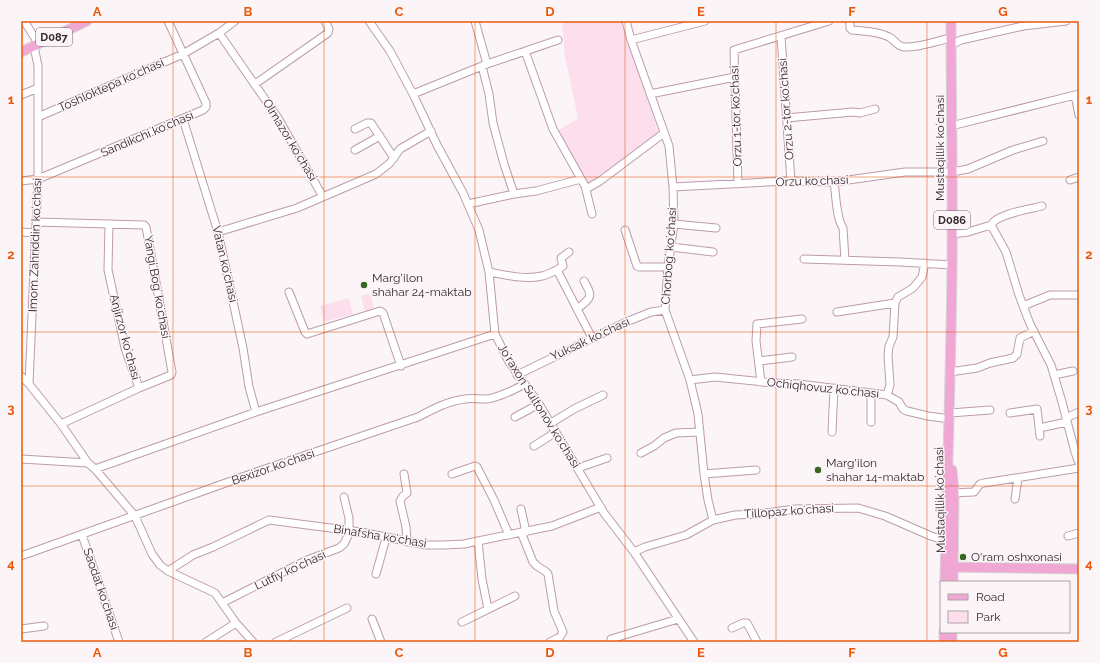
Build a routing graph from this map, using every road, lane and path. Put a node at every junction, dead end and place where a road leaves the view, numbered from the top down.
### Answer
1 (24, 21) edge
2 (87, 21) edge
3 (168, 21) edge
4 (236, 21) edge
5 (325, 21) edge
6 (369, 21) edge
7 (475, 21) edge
8 (626, 21) edge
9 (705, 21) edge
10 (829, 21) edge
11 (849, 21) edge
12 (951, 21) edge
13 (1066, 21) edge
14 (219, 33) junction
15 (781, 36) junction
16 (558, 40) dead end
17 (631, 40) junction
18 (951, 41) junction
19 (37, 45) junction
20 (525, 51) junction
21 (21, 52) edge
22 (183, 54) junction
23 (485, 65) junction
24 (735, 77) junction
25 (255, 84) junction
26 (38, 88) junction
27 (413, 94) junction
28 (650, 94) junction
29 (1077, 94) edge
30 (21, 95) edge
31 (875, 110) dead end
32 (1079, 115) edge
33 (38, 117) junction
34 (786, 118) junction
35 (183, 119) junction
36 (951, 126) junction
37 (355, 129) dead end
38 (431, 131) junction
39 (664, 134) junction
40 (380, 136) junction
41 (1043, 141) dead end
42 (355, 150) dead end
43 (394, 158) junction
44 (952, 172) junction
45 (1079, 177) edge
46 (38, 179) junction
47 (581, 179) junction
48 (1070, 180) dead end
49 (21, 181) edge
50 (790, 182) junction
51 (834, 182) junction
52 (738, 184) junction
53 (673, 188) junction
54 (586, 189) junction
55 (514, 194) junction
56 (324, 197) junction
57 (468, 204) junction
58 (1042, 206) dead end
59 (592, 214) dead end
60 (36, 222) junction
61 (109, 224) junction
62 (674, 224) junction
63 (991, 225) junction
64 (716, 228) dead end
65 (625, 230) dead end
66 (21, 232) edge
67 (218, 232) junction
68 (36, 233) junction
69 (952, 234) junction
70 (671, 246) junction
71 (569, 252) dead end
72 (713, 252) dead end
73 (804, 259) dead end
74 (845, 260) junction
75 (925, 263) junction
76 (952, 265) junction
77 (668, 267) junction
78 (557, 270) junction
79 (488, 272) junction
80 (584, 280) dead end
81 (289, 292) dead end
82 (1079, 295) edge
83 (895, 303) junction
84 (1023, 306) junction
85 (577, 309) junction
86 (665, 310) junction
87 (837, 312) dead end
88 (802, 318) dead end
89 (1034, 331) junction
90 (495, 334) junction
91 (592, 338) junction
92 (792, 357) dead end
93 (759, 361) junction
94 (400, 366) junction
95 (1073, 371) dead end
96 (950, 372) junction
97 (517, 375) junction
98 (1054, 375) junction
99 (21, 376) edge
100 (690, 380) junction
101 (761, 382) junction
102 (29, 384) junction
103 (524, 384) junction
104 (139, 388) junction
105 (834, 388) junction
106 (871, 393) junction
107 (603, 395) dead end
108 (887, 395) junction
109 (539, 404) junction
110 (990, 410) dead end
111 (256, 412) junction
112 (1079, 412) edge
113 (1010, 413) dead end
114 (950, 416) junction
115 (515, 417) dead end
116 (1067, 420) junction
117 (871, 422) dead end
118 (551, 423) junction
119 (61, 424) junction
120 (1039, 428) junction
121 (556, 432) junction
122 (700, 432) junction
123 (832, 432) dead end
124 (1040, 436) dead end
125 (534, 446) dead end
126 (641, 453) dead end
127 (607, 458) dead end
128 (21, 459) edge
129 (88, 463) junction
130 (1079, 463) edge
131 (578, 468) junction
132 (1079, 468) edge
133 (95, 469) junction
134 (756, 470) dead end
135 (404, 474) dead end
136 (452, 474) dead end
137 (704, 474) junction
138 (1018, 478) junction
139 (950, 493) junction
140 (344, 497) dead end
141 (1015, 499) dead end
142 (601, 507) junction
143 (521, 509) dead end
144 (135, 516) junction
145 (713, 520) junction
146 (349, 531) junction
147 (524, 532) junction
148 (1079, 533) edge
149 (82, 535) junction
150 (509, 535) junction
151 (1068, 536) dead end
152 (386, 538) junction
153 (478, 541) junction
154 (946, 541) junction
155 (407, 542) junction
156 (634, 552) junction
157 (21, 556) edge
158 (949, 567) junction
159 (1079, 569) edge
160 (168, 571) junction
161 (376, 574) dead end
162 (945, 581) edge
163 (953, 581) edge
164 (516, 596) dead end
165 (222, 603) junction
166 (348, 608) dead end
167 (488, 609) junction
168 (372, 619) dead end
169 (678, 619) junction
170 (462, 622) dead end
171 (236, 623) junction
172 (44, 626) dead end
173 (732, 628) dead end
174 (21, 629) edge
175 (611, 639) dead end
176 (119, 642) edge
177 (206, 642) edge
178 (253, 642) edge
179 (276, 642) edge
180 (381, 642) edge
181 (550, 642) edge
182 (694, 642) edge
183 (756, 642) edge

1 - 19 street
2 - 19 main road, D087
3 - 22 street, Sandikchi koʻchasi
4 - 14 street
5 - 25 street
6 - 27 street, Joʻraxon Sultonov koʻchasi
7 - 23 street
8 - 17 street, Chorbogʻ koʻchasi
9 - 17 street
10 - 15 street, Orzu 1-tor ko'chasi
11 - 18 street
12 - 18 main road, Mustaqillik koʻchasi / D086
13 - 18 street
14 - 22 street
14 - 25 street, Olmazor koʻchasi
15 - 24 street, Orzu 1-tor ko'chasi
15 - 34 street, Orzu 2-tor ko'chasi
16 - 20 street
17 - 28 street, Chorbogʻ koʻchasi
18 - 36 main road, Mustaqillik koʻchasi / D086
19 - 21 main road, D087
19 - 26 street, Imom Zahriddin koʻchasi
20 - 23 street
20 - 47 street
22 - 33 street, Toshloktepa koʻchasi
22 - 35 street, Sandikchi koʻchasi
23 - 27 street
23 - 55 street
24 - 28 street
24 - 52 street, Orzu 1-tor ko'chasi
25 - 56 street, Olmazor koʻchasi
26 - 30 street
26 - 33 street, Imom Zahriddin koʻchasi
27 - 38 street, Joʻraxon Sultonov koʻchasi
28 - 39 street, Chorbogʻ koʻchasi
29 - 32 street
29 - 36 street
31 - 34 street
33 - 46 street, Imom Zahriddin koʻchasi
34 - 50 street, Orzu 2-tor ko'chasi
35 - 46 street, Sandikchi koʻchasi
35 - 67 street, Vatan koʻchasi
36 - 44 main road, Mustaqillik koʻchasi / D086
37 - 40 street
38 - 43 street, Olmazor koʻchasi
38 - 57 street, Joʻraxon Sultonov koʻchasi
39 - 53 street, Chorbogʻ koʻchasi
39 - 54 street
40 - 42 street
40 - 43 street
41 - 44 street, Orzu koʻchasi
43 - 56 street, Olmazor koʻchasi
44 - 51 street, Orzu koʻchasi
44 - 69 main road, Mustaqillik koʻchasi / D086
45 - 48 street
46 - 49 street, Sandikchi koʻchasi
46 - 60 street, Imom Zahriddin koʻchasi
47 - 54 street
47 - 55 street
50 - 51 street, Orzu koʻchasi
50 - 52 street, Orzu koʻchasi
51 - 74 street
52 - 53 street, Orzu koʻchasi
53 - 62 street, Chorbogʻ koʻchasi
54 - 59 street
55 - 57 street
56 - 67 street, Olmazor koʻchasi
57 - 79 street, Joʻraxon Sultonov koʻchasi
58 - 63 street
60 - 61 street, Yangi Bogʻ koʻchasi
60 - 68 street, Imom Zahriddin koʻchasi
61 - 104 street, Anjirzor koʻchasi
61 - 104 street, Yangi Bogʻ koʻchasi
62 - 64 street
62 - 70 street, Chorbogʻ koʻchasi
63 - 69 street
63 - 84 street
65 - 77 street
66 - 68 street
67 - 111 street, Vatan koʻchasi
68 - 102 street, Imom Zahriddin koʻchasi
69 - 76 main road, Mustaqillik koʻchasi / D086
70 - 72 street
70 - 77 street, Chorbogʻ koʻchasi
71 - 78 street
73 - 74 street
74 - 75 street
75 - 76 street
75 - 83 street
76 - 96 main road, Mustaqillik koʻchasi / D086
77 - 86 street, Chorbogʻ koʻchasi
78 - 79 street
78 - 85 street
79 - 90 street, Joʻraxon Sultonov koʻchasi
80 - 85 street
81 - 94 street
82 - 84 street
83 - 87 street
83 - 108 street
84 - 89 street
85 - 91 street
86 - 91 street, Yuksak koʻchasi
86 - 100 street, Chorbogʻ koʻchasi
88 - 93 street
89 - 96 street
89 - 98 street
90 - 94 street
90 - 97 street, Joʻraxon Sultonov koʻchasi
91 - 97 street, Yuksak koʻchasi
92 - 93 street
93 - 101 street
94 - 111 street
95 - 98 street
96 - 114 main road, Mustaqillik koʻchasi / D086
97 - 103 street, Joʻraxon Sultonov koʻchasi
98 - 116 street
99 - 102 street
100 - 101 street, Ochiqhovuz koʻchasi
100 - 122 street, Chorbogʻ koʻchasi
101 - 105 street, Ochiqhovuz koʻchasi
102 - 119 street
103 - 109 street, Joʻraxon Sultonov koʻchasi
103 - 144 street, Bexizor koʻchasi
104 - 119 street, Anjirzor koʻchasi
105 - 106 street, Ochiqhovuz koʻchasi
105 - 123 street
106 - 108 street, Ochiqhovuz koʻchasi
106 - 117 street
107 - 118 street
108 - 114 street, Ochiqhovuz koʻchasi
109 - 115 street
109 - 118 street, Joʻraxon Sultonov koʻchasi
110 - 114 street, Ochiqhovuz koʻchasi
111 - 133 street
112 - 116 street
113 - 120 street
114 - 139 main road, Mustaqillik koʻchasi / D086
116 - 120 street
116 - 130 street
118 - 121 street, Joʻraxon Sultonov koʻchasi
119 - 129 street
120 - 124 street
121 - 125 street
121 - 131 street, Joʻraxon Sultonov koʻchasi
122 - 126 street
122 - 137 street, Chorbogʻ koʻchasi
127 - 131 street
128 - 129 street
129 - 133 street
131 - 142 street, Joʻraxon Sultonov koʻchasi
132 - 138 street
133 - 144 street
134 - 137 street
135 - 155 street
136 - 150 street
137 - 145 street, Chorbogʻ koʻchasi
138 - 139 street
138 - 141 street
139 - 154 main road, Mustaqillik koʻchasi / D086
139 - 158 main road, Mustaqillik koʻchasi / D086
140 - 146 street
142 - 147 street, Binafsha koʻchasi
142 - 156 street, Joʻraxon Sultonov koʻchasi
143 - 147 street
144 - 149 street, Bexizor koʻchasi
144 - 160 street
145 - 154 street, Tillopaz koʻchasi
145 - 156 street, Tillopaz koʻchasi
146 - 152 street, Binafsha koʻchasi
146 - 160 street, Binafsha koʻchasi
146 - 165 street, Lutfiy koʻchasi
147 - 150 street, Binafsha koʻchasi
147 - 181 street
148 - 151 street
149 - 157 street, Bexizor koʻchasi
149 - 176 street, Saodat koʻchasi
150 - 153 street, Binafsha koʻchasi
152 - 155 street, Binafsha koʻchasi
152 - 161 street
153 - 155 street, Binafsha koʻchasi
153 - 167 street
154 - 158 main road, Mustaqillik koʻchasi / D086
156 - 169 street, Joʻraxon Sultonov koʻchasi
158 - 159 main road
158 - 162 main road, Mustaqillik koʻchasi / D086
158 - 163 main road, Mustaqillik koʻchasi / D086
160 - 165 street
164 - 167 street
165 - 171 street
166 - 179 street
167 - 170 street
168 - 180 street
169 - 175 street
169 - 182 street, Joʻraxon Sultonov koʻchasi
171 - 177 street
171 - 178 street
172 - 174 street
173 - 183 street

